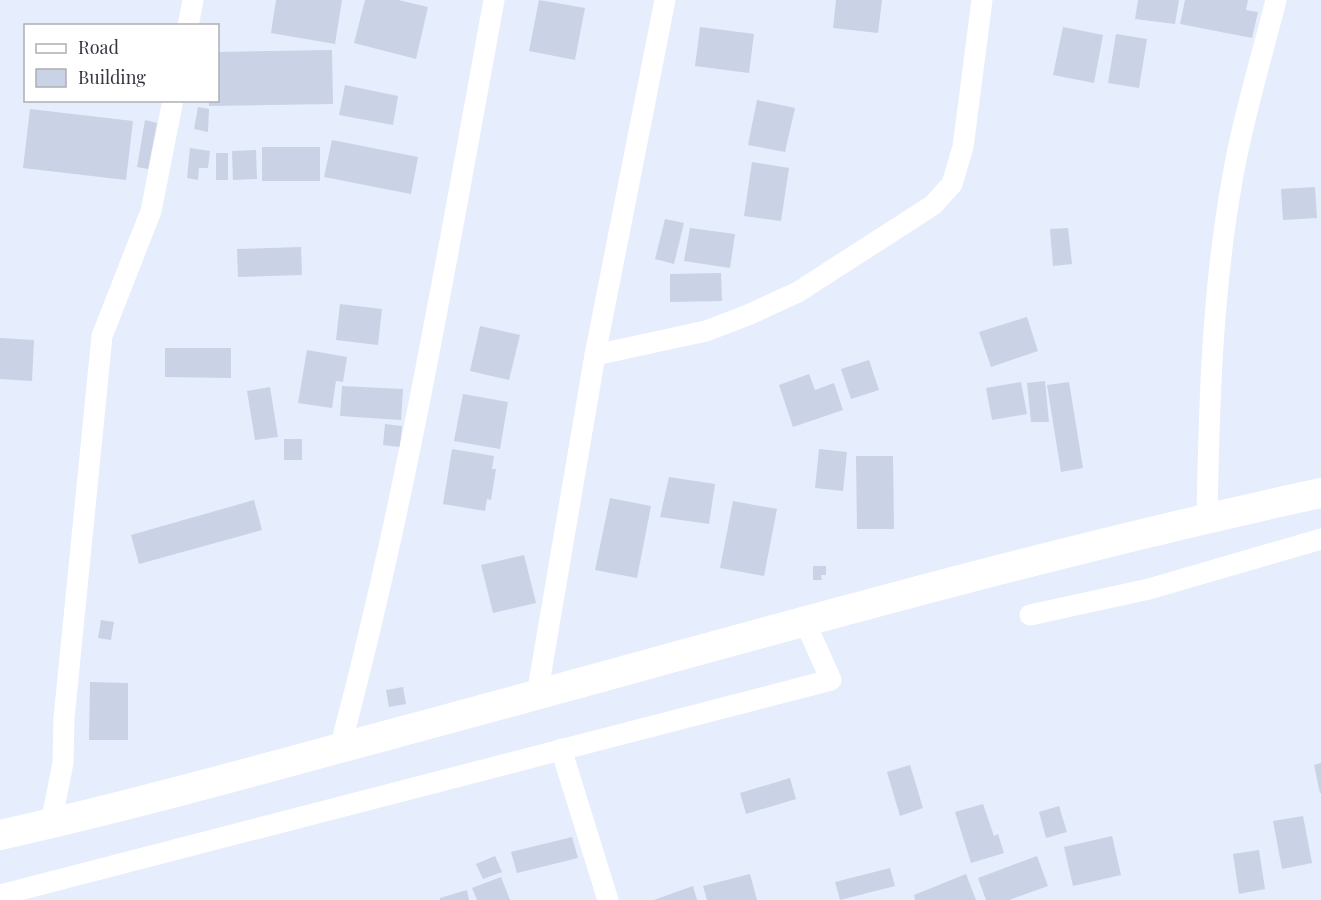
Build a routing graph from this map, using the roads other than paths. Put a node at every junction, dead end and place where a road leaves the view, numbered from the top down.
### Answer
1 (193, 0) edge
2 (494, 0) edge
3 (665, 0) edge
4 (982, 0) edge
5 (1276, 0) edge
6 (188, 24) edge
7 (173, 102) edge
8 (595, 355) junction
9 (1321, 493) edge
10 (1207, 517) junction
11 (1321, 539) edge
12 (1030, 615) dead end
13 (805, 622) junction
14 (537, 695) junction
15 (340, 748) junction
16 (561, 749) junction
17 (51, 823) junction
18 (0, 835) edge
19 (0, 895) edge
20 (608, 900) edge

1 - 6 street
2 - 15 street
3 - 8 street
4 - 8 street
5 - 10 street
7 - 17 street
8 - 14 street
9 - 10 street
10 - 13 street
11 - 12 street
13 - 14 street
13 - 16 street
14 - 15 street
15 - 17 street
16 - 19 street
16 - 20 street
17 - 18 street

